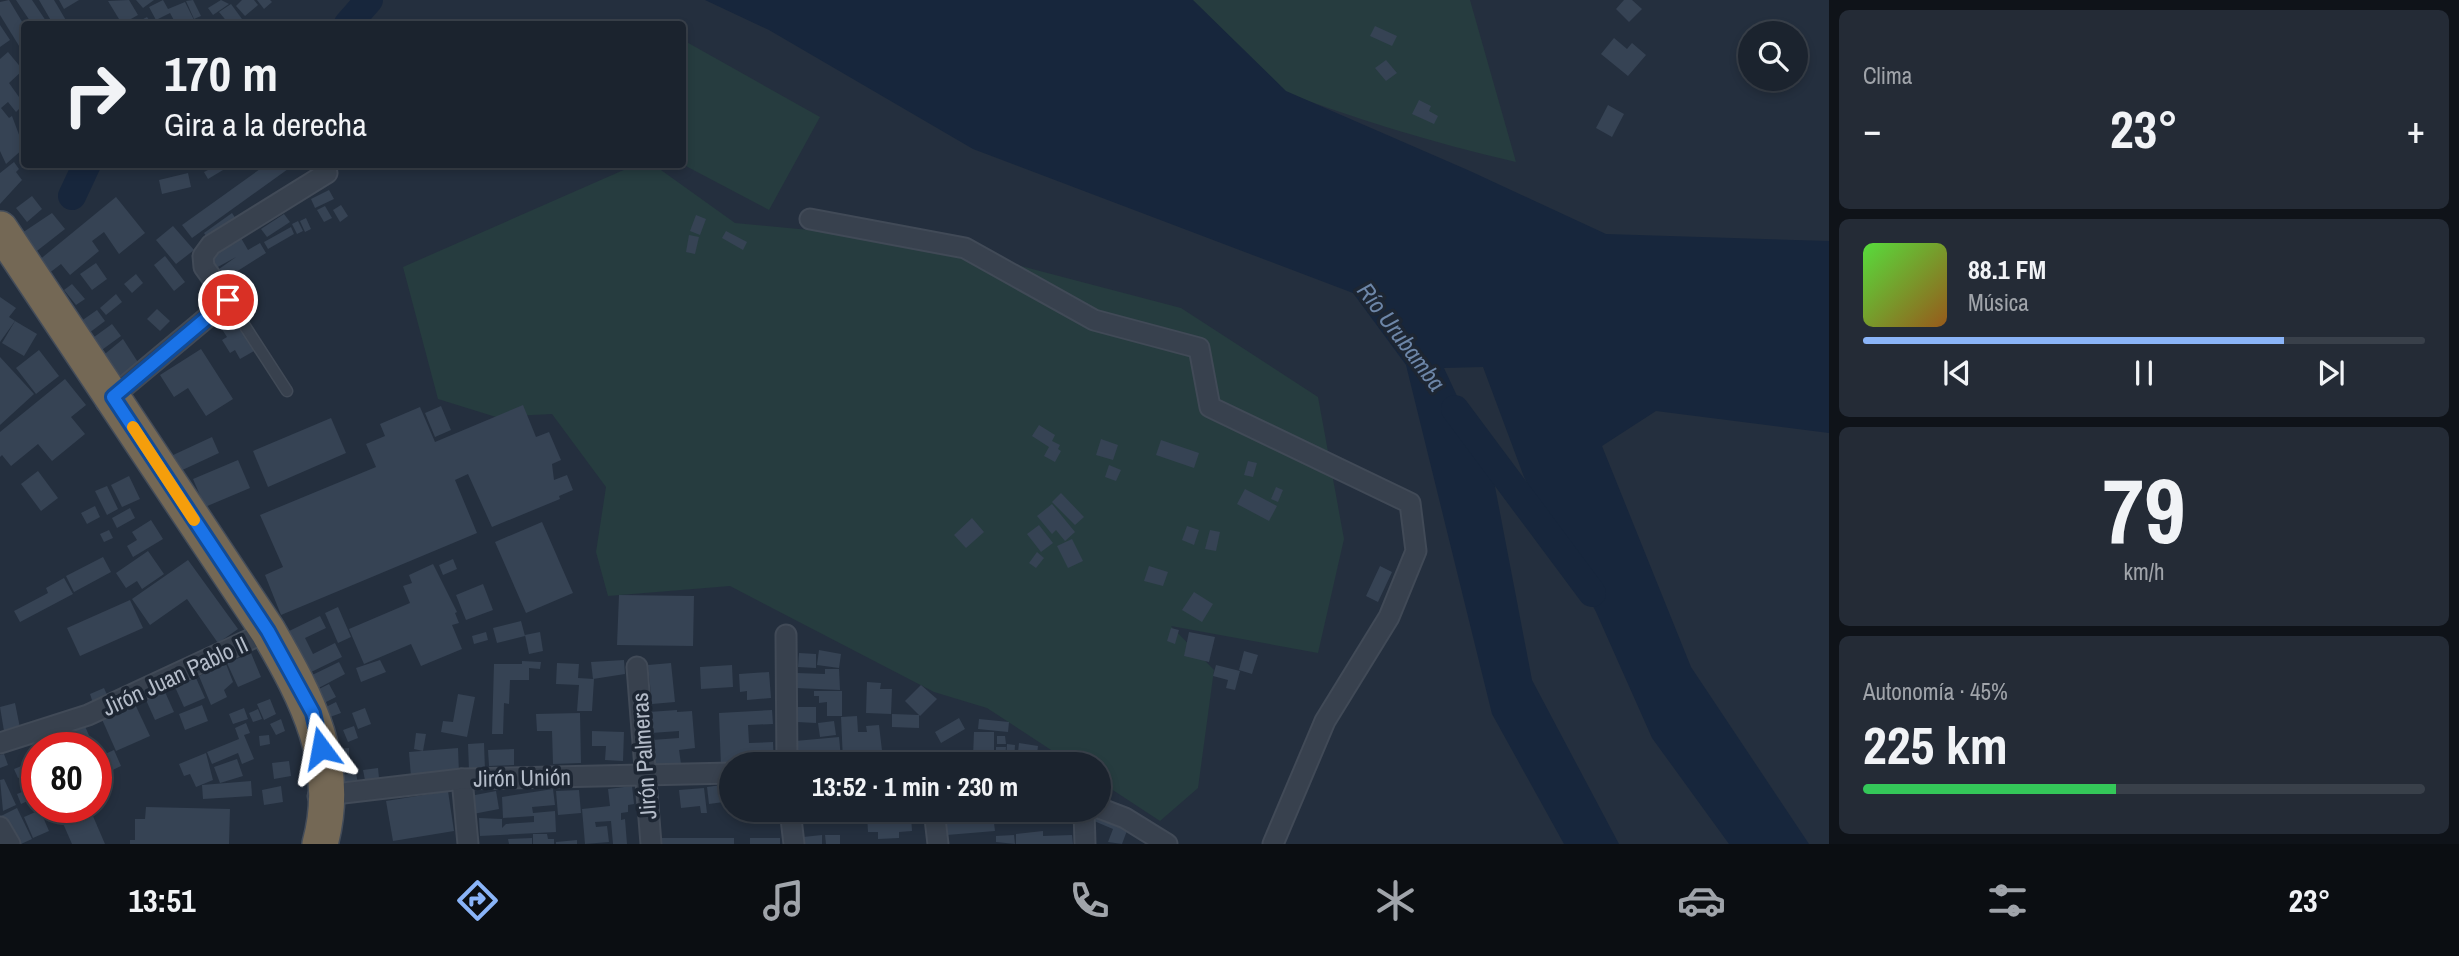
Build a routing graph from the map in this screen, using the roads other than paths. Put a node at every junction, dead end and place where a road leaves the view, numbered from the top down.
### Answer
1 (327, 173) dead end
2 (810, 219) dead end
3 (0, 229) edge
4 (0, 254) edge
5 (228, 300) junction
6 (287, 391) dead end
7 (106, 402) junction
8 (262, 635) junction
9 (786, 635) dead end
10 (637, 667) dead end
11 (0, 743) edge
12 (786, 752) edge
13 (719, 773) edge
14 (644, 775) junction
15 (462, 779) junction
16 (321, 796) junction
17 (1111, 813) edge
18 (791, 822) edge
19 (935, 822) edge
20 (1084, 822) edge
21 (0, 827) edge
22 (10, 844) edge
23 (304, 844) edge
24 (320, 844) edge
25 (468, 844) edge
26 (651, 844) edge
27 (793, 844) edge
28 (938, 844) edge
29 (1085, 844) edge
30 (1167, 844) edge
31 (1273, 844) edge

1 - 5 street
2 - 31 street
3 - 7 highway
4 - 7 highway
5 - 6 lane
5 - 7 street
7 - 8 highway
8 - 11 street, Jirón Juan Pablo II
8 - 16 highway
9 - 12 street
10 - 14 street, Jirón Palmeras
13 - 14 street, Jirón Unión
14 - 15 street, Jirón Unión
14 - 26 street, Jirón Palmeras
15 - 16 street, Jirón Unión
15 - 25 street
16 - 23 highway
16 - 24 highway
17 - 30 street
18 - 27 street
19 - 28 street
20 - 29 street
21 - 22 street

